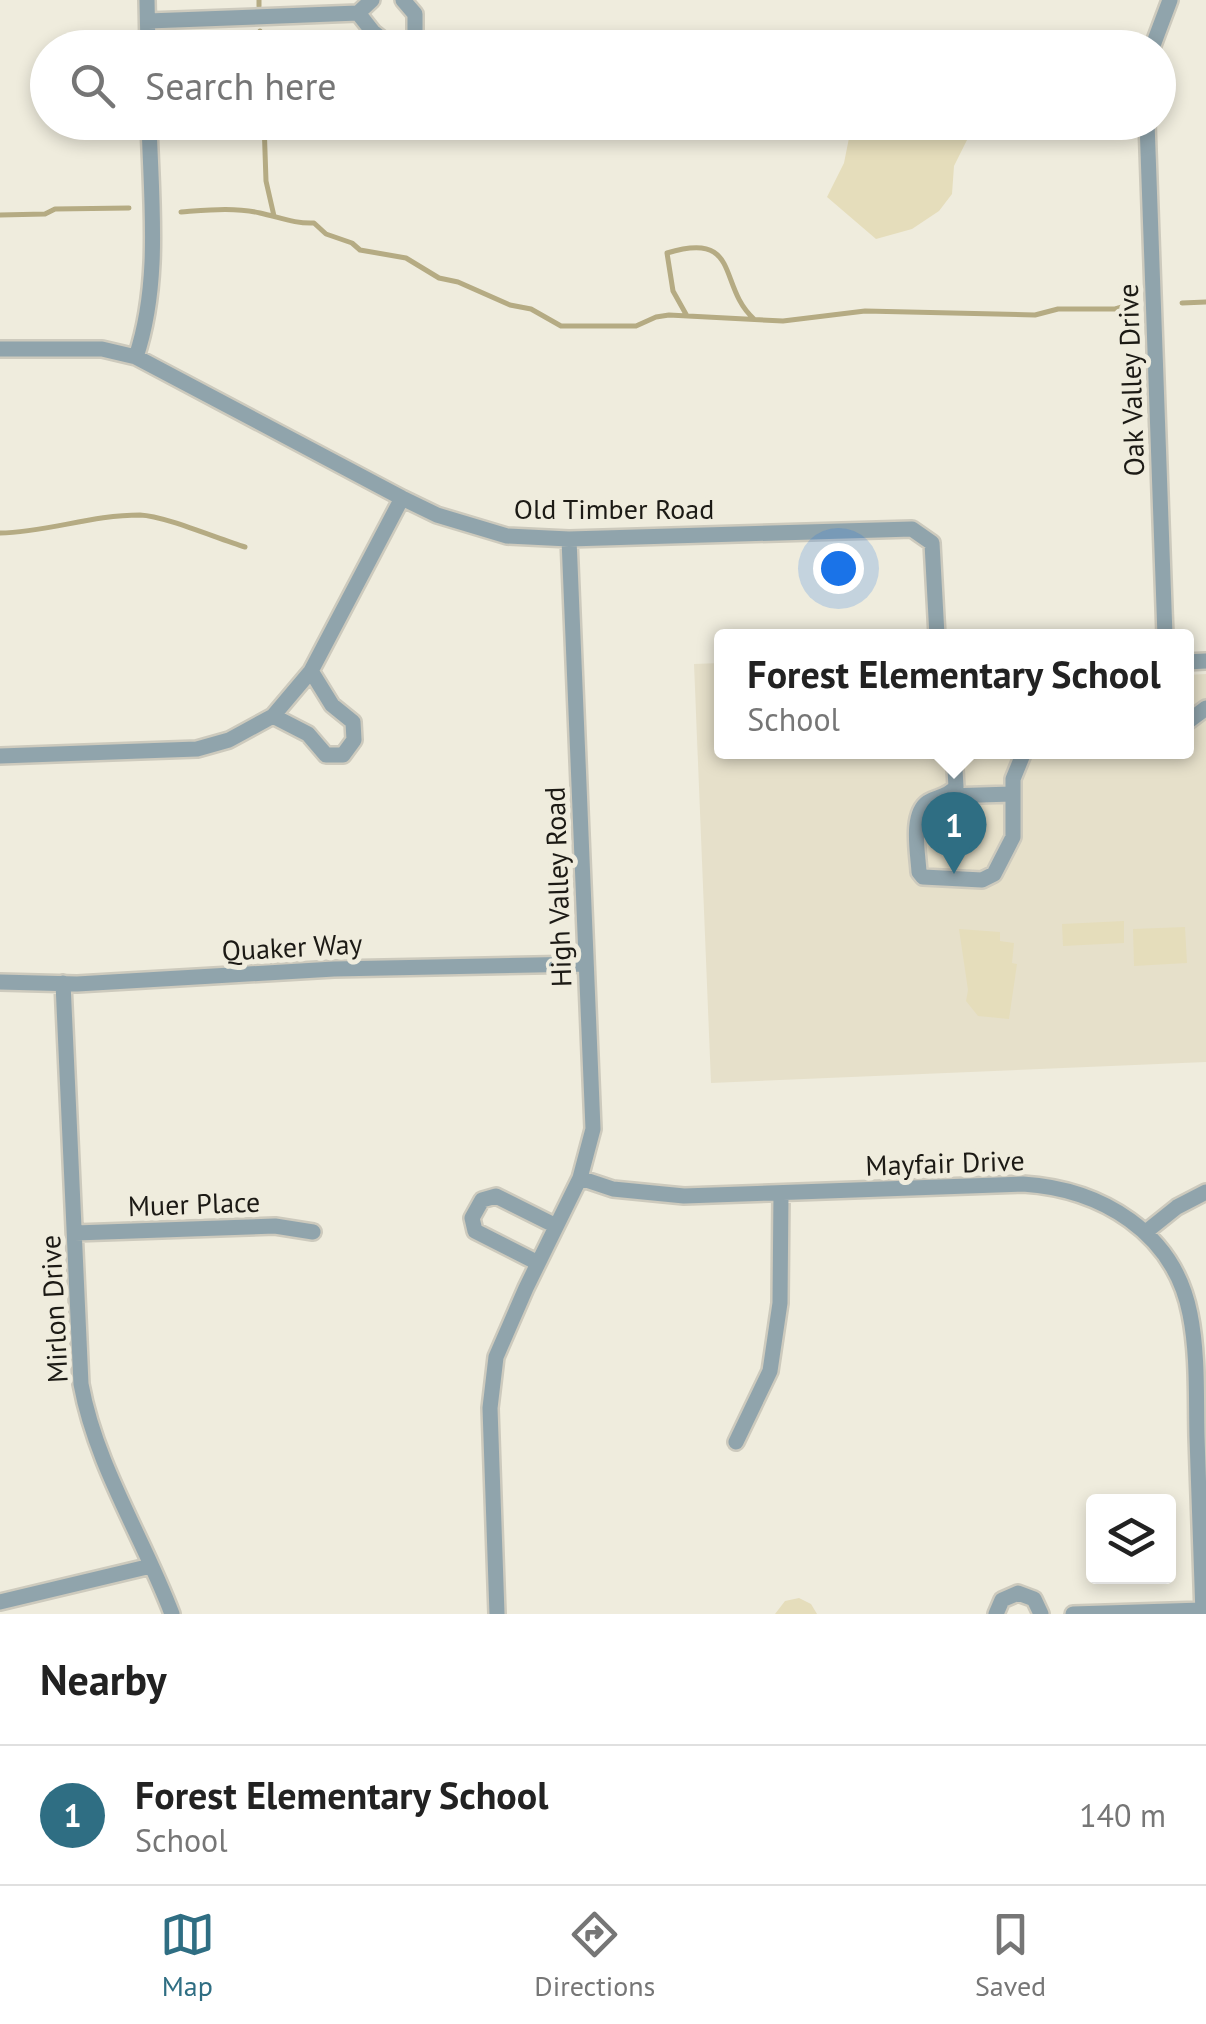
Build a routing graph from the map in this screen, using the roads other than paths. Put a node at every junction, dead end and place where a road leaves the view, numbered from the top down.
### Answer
1 (147, 0) edge
2 (372, 0) edge
3 (404, 0) edge
4 (1170, 0) edge
5 (358, 13) junction
6 (148, 21) junction
7 (148, 30) edge
8 (371, 30) edge
9 (415, 30) edge
10 (1159, 30) edge
11 (149, 140) edge
12 (1148, 140) edge
13 (1, 349) edge
14 (136, 357) junction
15 (402, 498) junction
16 (569, 539) junction
17 (936, 629) edge
18 (1166, 629) edge
19 (311, 671) junction
20 (273, 716) junction
21 (0, 756) edge
22 (954, 759) edge
23 (1021, 759) edge
24 (1012, 794) junction
25 (948, 796) junction
26 (586, 964) junction
27 (0, 982) edge
28 (63, 983) junction
29 (580, 1178) junction
30 (1206, 1192) edge
31 (780, 1194) junction
32 (556, 1226) junction
33 (1146, 1231) junction
34 (313, 1232) dead end
35 (75, 1233) junction
36 (538, 1263) junction
37 (736, 1442) dead end
38 (151, 1566) junction
39 (0, 1602) edge
40 (1203, 1612) edge
41 (172, 1614) edge
42 (497, 1614) edge
43 (996, 1614) edge
44 (1041, 1614) edge
45 (1073, 1614) edge

1 - 6 street
2 - 5 street
3 - 9 street
4 - 10 street
5 - 6 street
5 - 8 street
6 - 7 street
11 - 14 street
12 - 18 street, Oak Valley Drive
13 - 14 street, Old Timber Road
14 - 15 street, Old Timber Road
15 - 16 street, Old Timber Road
15 - 19 street
16 - 17 street, Old Timber Road
16 - 26 street, High Valley Road
19 - 20 street
19 - 20 street
20 - 21 street
22 - 25 street
23 - 24 street
24 - 25 street
24 - 25 street
26 - 28 street, Quaker Way
26 - 29 street, High Valley Road
27 - 28 street, Quaker Way
28 - 35 street, Mirlon Drive
29 - 31 street, Mayfair Drive
29 - 32 street, High Valley Road
30 - 33 street
31 - 33 street, Mayfair Drive
31 - 37 street
32 - 36 street, High Valley Road
32 - 36 street
33 - 40 street, Mayfair Drive
34 - 35 street, Muer Place
35 - 38 street, Mirlon Drive
36 - 42 street, High Valley Road
38 - 39 street
38 - 41 street, Mirlon Drive
40 - 45 street
43 - 44 street

